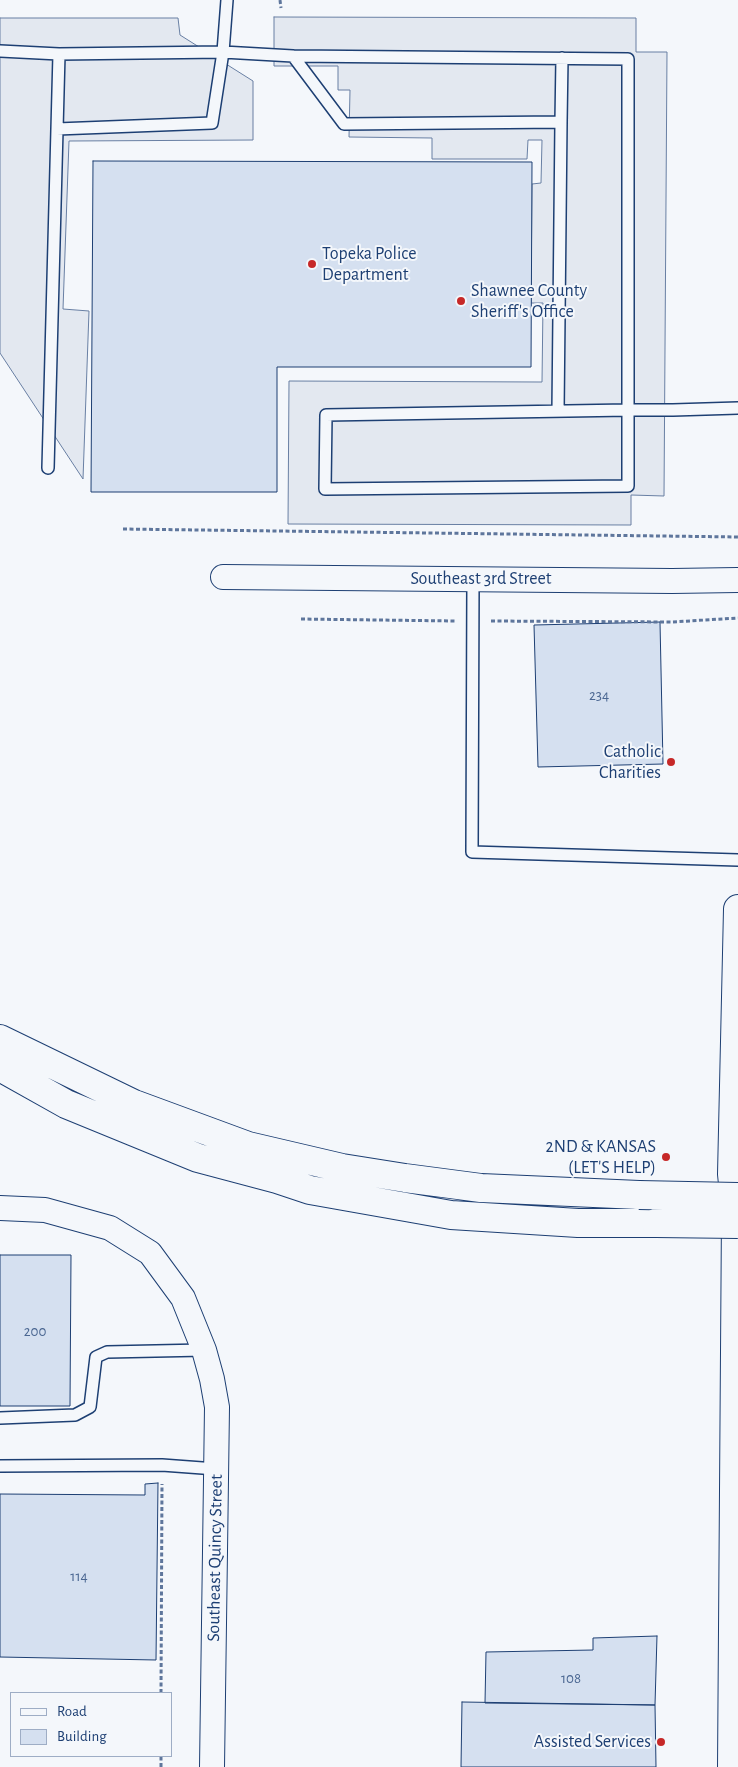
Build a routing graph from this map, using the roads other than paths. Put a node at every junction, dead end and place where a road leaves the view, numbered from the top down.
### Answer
1 (227, 0) edge
2 (0, 51) edge
3 (224, 52) junction
4 (59, 54) junction
5 (293, 56) junction
6 (562, 58) junction
7 (561, 122) junction
8 (57, 130) junction
9 (738, 408) edge
10 (628, 410) junction
11 (558, 412) junction
12 (48, 468) dead end
13 (224, 577) dead end
14 (473, 579) junction
15 (738, 580) edge
16 (738, 860) edge
17 (738, 909) edge
18 (0, 1039) edge
19 (0, 1067) edge
20 (738, 1197) edge
21 (0, 1208) edge
22 (738, 1224) edge
23 (204, 1350) junction
24 (0, 1418) edge
25 (0, 1466) edge
26 (216, 1469) junction
27 (212, 1767) edge
28 (732, 1767) edge

1 - 3 lane
2 - 4 lane
3 - 4 lane
3 - 5 lane
3 - 8 lane
4 - 8 lane
5 - 6 lane
5 - 7 lane
6 - 7 lane
6 - 10 lane
7 - 11 lane
8 - 12 lane
9 - 10 lane
10 - 11 lane
10 - 11 lane
13 - 14 street, Southeast 3rd Street
14 - 15 street, Southeast 3rd Street
14 - 16 lane
17 - 28 main road
18 - 20 main road, bridge
19 - 22 main road, bridge
21 - 23 street, Southeast Quincy Street
23 - 24 lane
23 - 26 street, Southeast Quincy Street
25 - 26 lane
26 - 27 street, Southeast Quincy Street

